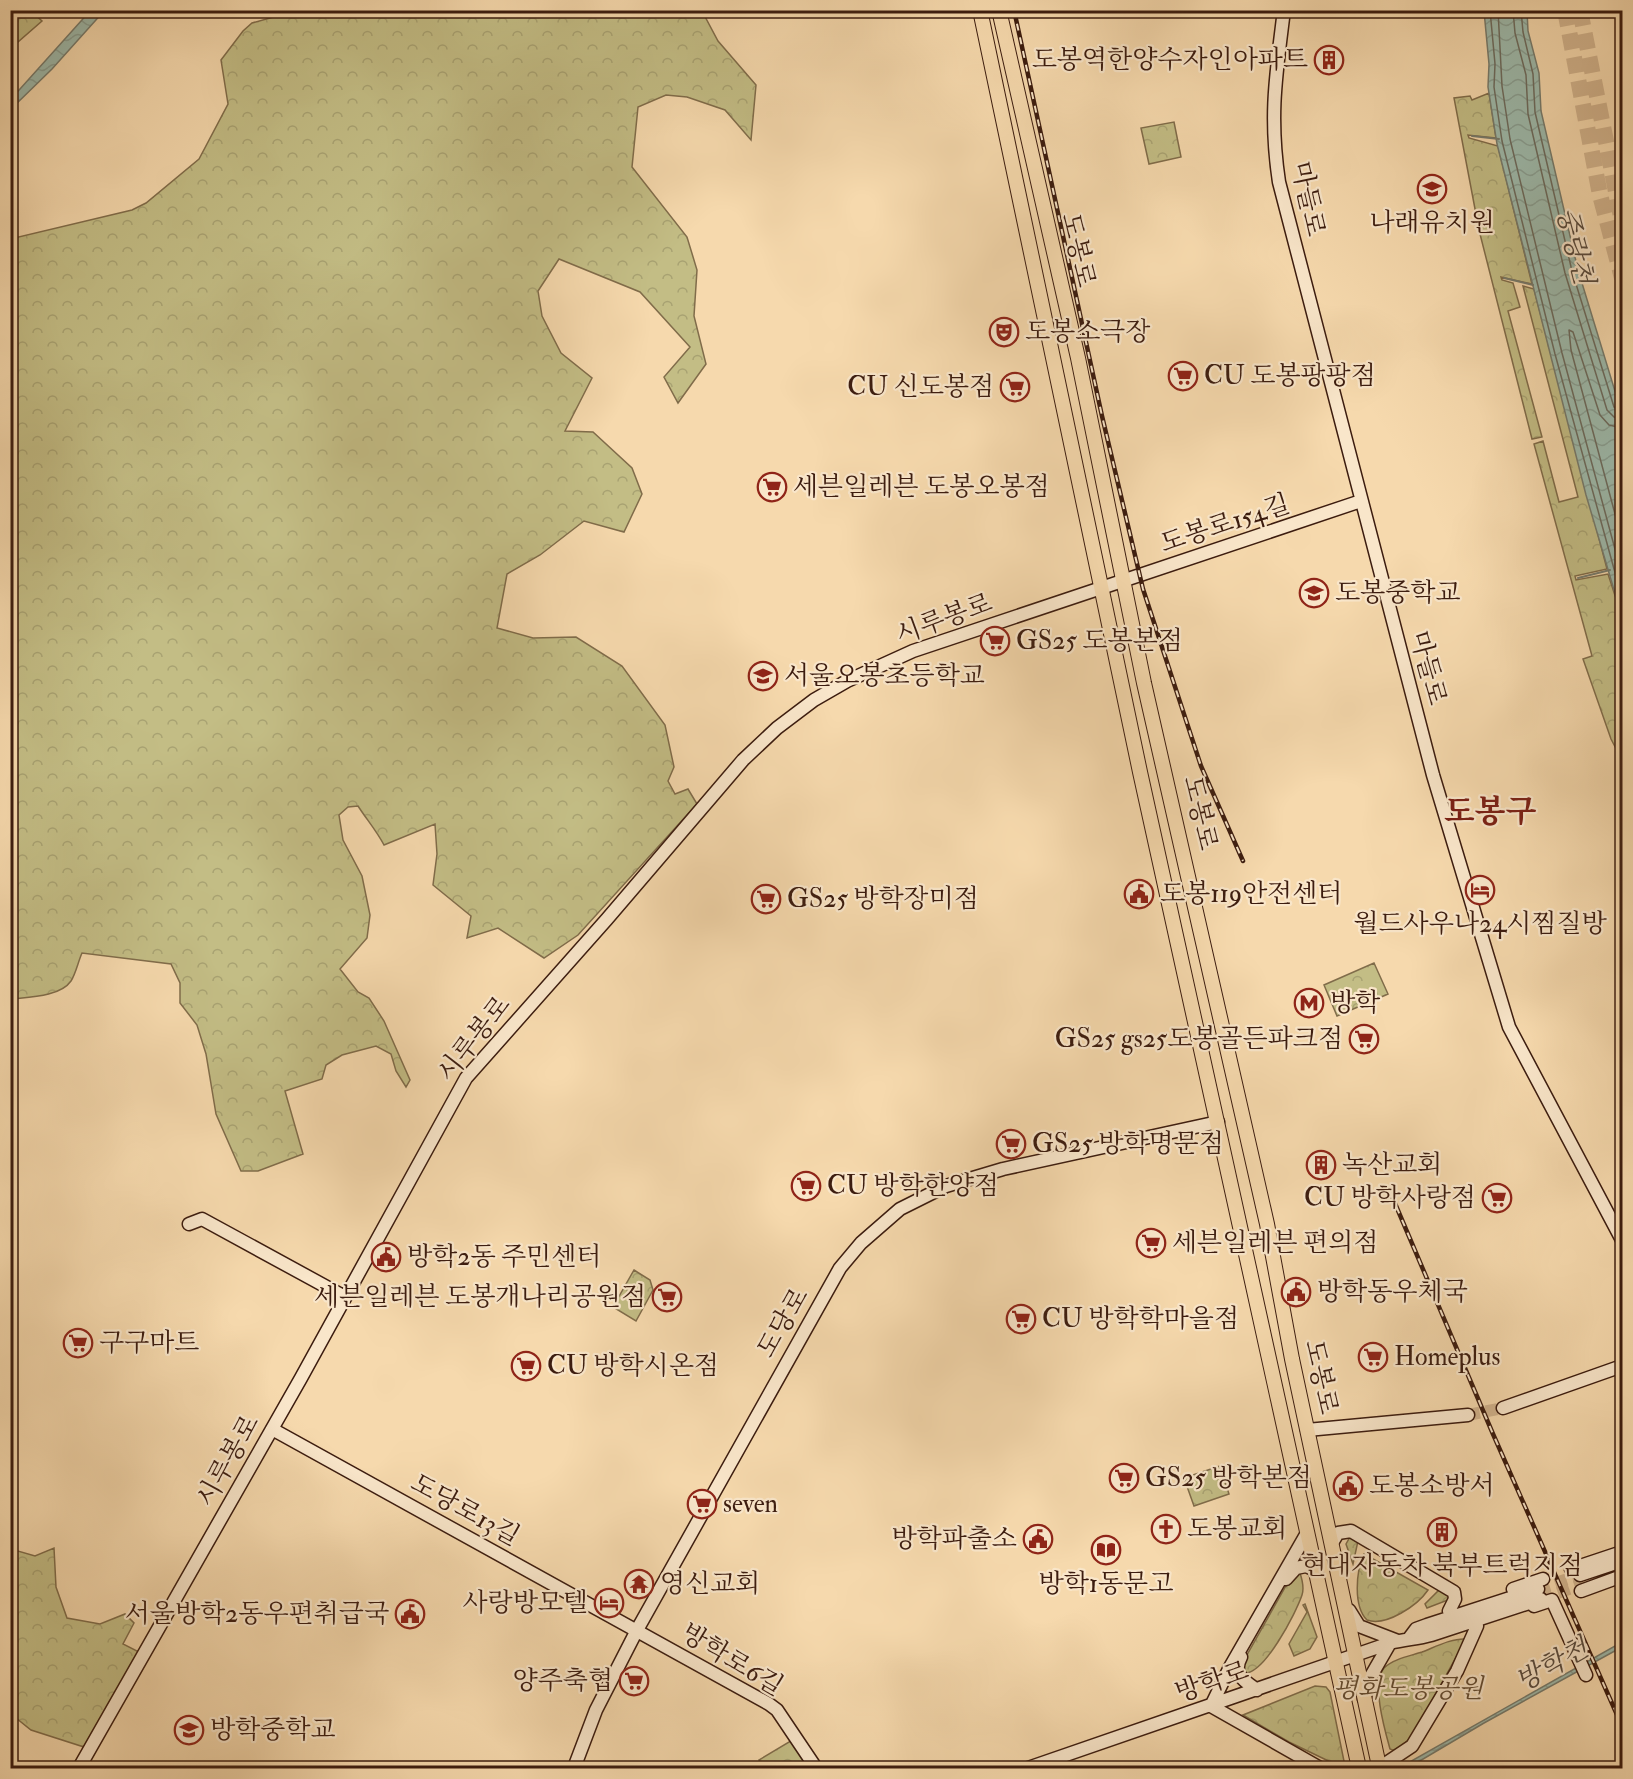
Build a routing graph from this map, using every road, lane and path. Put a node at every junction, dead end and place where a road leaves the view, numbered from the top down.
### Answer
1 (980, 10) edge
2 (999, 10) edge
3 (1284, 10) edge
4 (1361, 501) junction
5 (1124, 581) junction
6 (1103, 588) junction
7 (1218, 1122) junction
8 (189, 1224) dead end
9 (1623, 1240) edge
10 (345, 1297) junction
11 (1623, 1366) edge
12 (1503, 1408) tunnel mouth
13 (1468, 1415) tunnel mouth
14 (272, 1429) junction
15 (1307, 1430) junction
16 (1307, 1533) junction
17 (1332, 1543) junction
18 (1623, 1552) edge
19 (1623, 1561) edge
20 (1315, 1570) junction
21 (1623, 1570) edge
22 (1623, 1576) edge
23 (1579, 1580) junction
24 (1543, 1592) junction
25 (1345, 1601) junction
26 (1449, 1611) junction
27 (1478, 1626) junction
28 (637, 1630) junction
29 (1429, 1630) junction
30 (1399, 1640) junction
31 (1355, 1655) junction
32 (1336, 1662) junction
33 (1586, 1676) dead end
34 (1257, 1690) junction
35 (1364, 1699) junction
36 (1212, 1706) junction
37 (1379, 1767) edge
38 (80, 1768) edge
39 (574, 1768) edge
40 (816, 1768) edge
41 (1028, 1768) edge
42 (1320, 1768) edge
43 (1359, 1768) edge

1 - 6 main road, 도봉로
2 - 5 main road, 도봉로
3 - 4 street, 마들로
4 - 5 street, 도봉로154길
4 - 9 street, 마들로
5 - 6 street, 도봉로154길
5 - 15 main road, 도봉로
6 - 7 main road, 도봉로
6 - 10 street, 시루봉로
7 - 16 main road, 도봉로
7 - 28 street, 도당로
8 - 10 street
10 - 14 street, 시루봉로
11 - 12 street
13 - 15 street
14 - 28 street, 도당로13길
14 - 38 street, 시루봉로
15 - 17 main road, 도봉로
16 - 20 main road, 도봉로
16 - 36 street
17 - 25 main road, 도봉로
17 - 26 street
18 - 23 street
19 - 23 street
20 - 32 main road, 도봉로
20 - 34 street
21 - 23 street
22 - 23 street
24 - 26 street
24 - 27 street
24 - 29 street, 방학로
24 - 33 street
25 - 30 street
25 - 31 main road, 도봉로
26 - 29 street
27 - 29 street
27 - 37 street
28 - 39 street, 도당로
28 - 40 street, 방학로6길
29 - 30 street, 방학로
30 - 31 street, 방학로
30 - 35 street
31 - 32 street, 방학로
31 - 35 main road, 도봉로
32 - 34 street, 방학로
32 - 43 main road, 도봉로
34 - 36 street, 방학로
35 - 37 main road, 도봉로
36 - 41 street, 방학로
36 - 42 street

